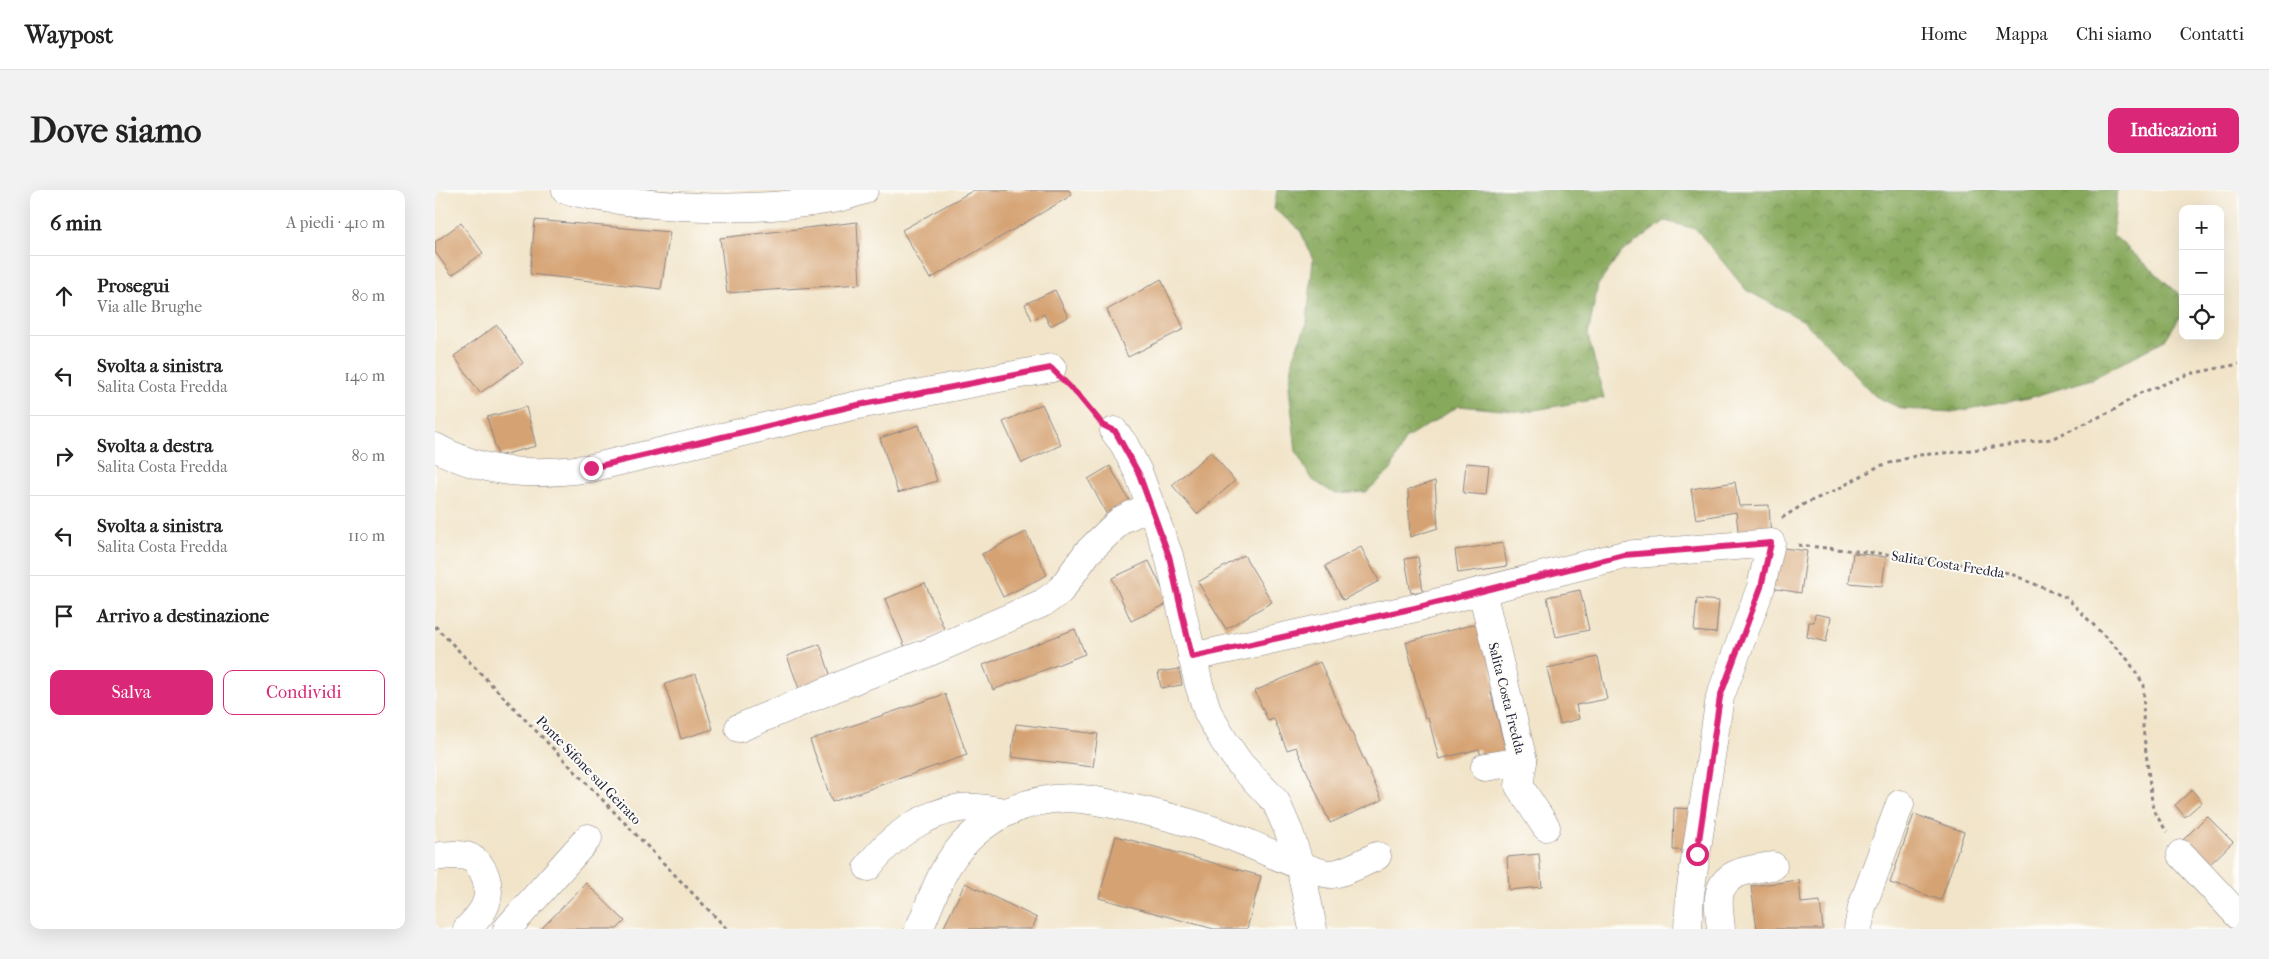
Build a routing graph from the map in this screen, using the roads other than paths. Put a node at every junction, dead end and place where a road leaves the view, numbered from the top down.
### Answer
1 (566, 190) edge
2 (864, 190) edge
3 (1051, 368) road end
4 (1115, 431) road end
5 (435, 447) edge
6 (1150, 506) junction
7 (1482, 591) junction
8 (1192, 657) junction
9 (739, 728) dead end
10 (1523, 761) junction
11 (1485, 767) dead end
12 (1900, 804) dead end
13 (1006, 812) junction
14 (1546, 827) dead end
15 (589, 838) dead end
16 (2181, 854) road end
17 (1377, 856) dead end
18 (435, 857) edge
19 (1300, 865) junction
20 (1773, 866) dead end
21 (868, 867) dead end
22 (2239, 916) edge
23 (467, 929) edge
24 (507, 929) edge
25 (919, 929) edge
26 (1313, 929) edge
27 (1688, 929) edge
28 (1721, 929) edge
29 (1858, 929) edge

1 - 2 street
3 - 5 street
4 - 6 street
6 - 8 street
6 - 9 street
7 - 8 street
7 - 10 street, Salita Costa Fredda
7 - 27 street
8 - 19 street
10 - 11 street
10 - 14 street, Salita Costa Fredda
12 - 29 street
13 - 19 street
13 - 21 street
13 - 25 street
15 - 24 street
16 - 22 street
17 - 19 street
18 - 23 street
19 - 26 street
20 - 28 street

